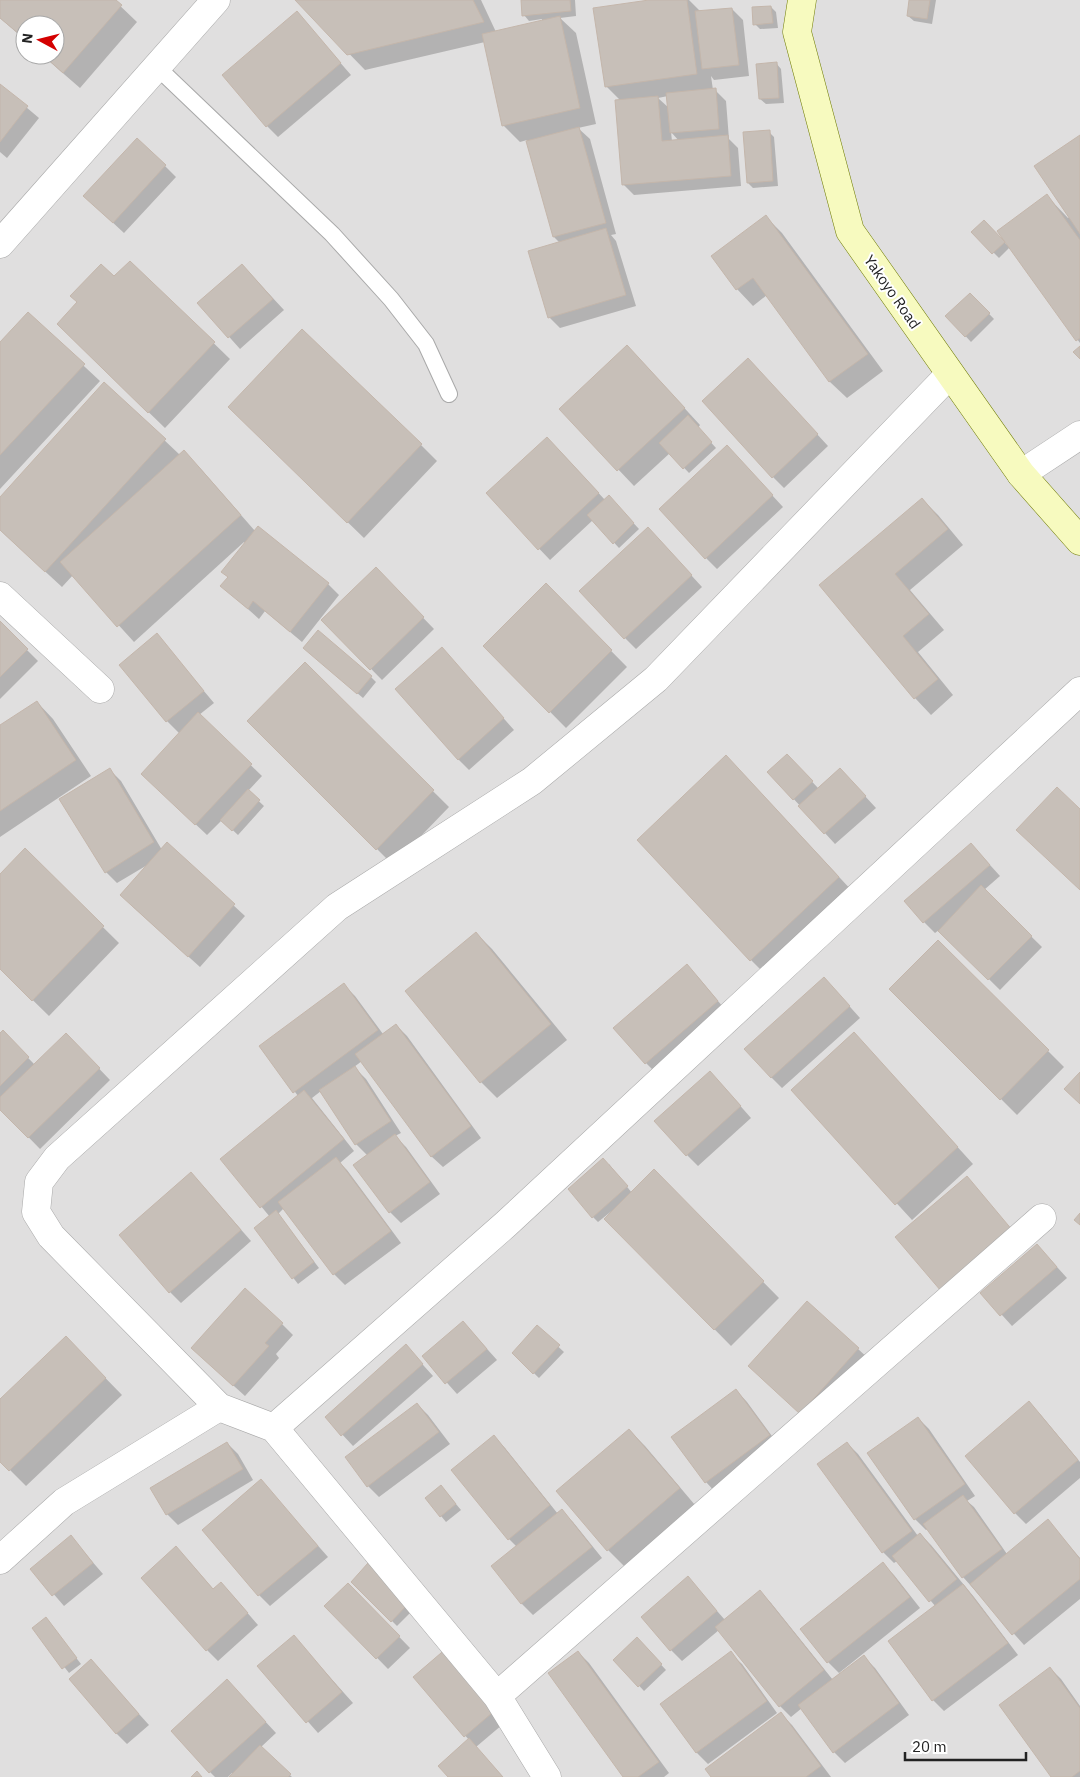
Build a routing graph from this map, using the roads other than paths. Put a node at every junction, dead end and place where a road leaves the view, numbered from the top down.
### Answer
1 (216, 0) edge
2 (802, 0) edge
3 (157, 67) junction
4 (0, 244) edge
5 (950, 374) junction
6 (449, 394) dead end
7 (1080, 435) edge
8 (1021, 474) junction
9 (1080, 541) edge
10 (0, 596) edge
11 (100, 689) dead end
12 (1080, 692) edge
13 (1042, 1218) dead end
14 (219, 1407) junction
15 (274, 1428) junction
16 (0, 1560) edge
17 (497, 1696) junction
18 (547, 1777) edge

1 - 3 street
2 - 5 main road, Yakoyo Road
3 - 4 street
3 - 6 lane
5 - 8 main road, Yakoyo Road
5 - 14 street
7 - 8 street
8 - 9 main road, Yakoyo Road
10 - 11 street
12 - 15 street
13 - 17 street
14 - 15 street
14 - 16 street
15 - 17 street
17 - 18 street

